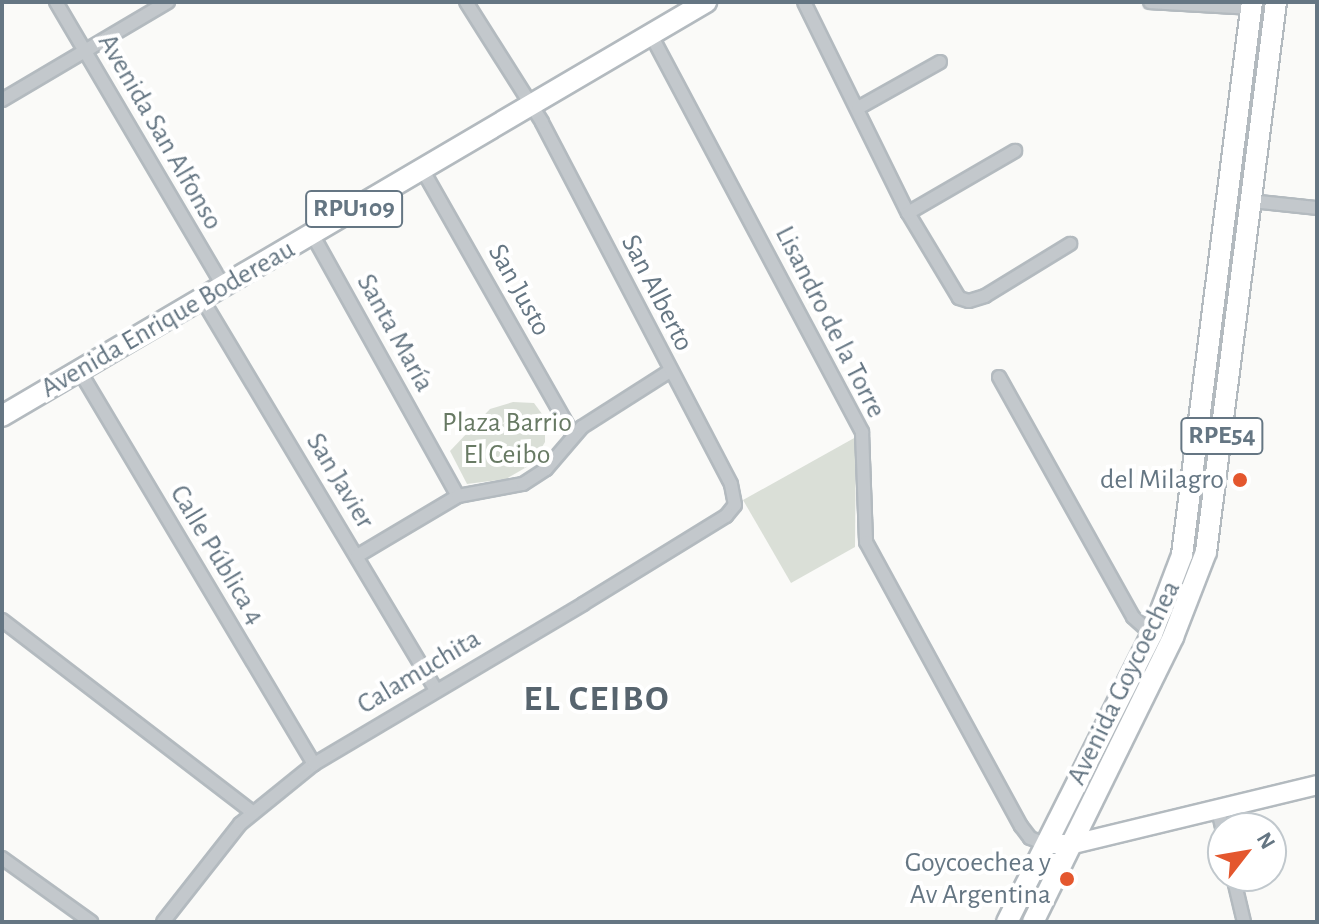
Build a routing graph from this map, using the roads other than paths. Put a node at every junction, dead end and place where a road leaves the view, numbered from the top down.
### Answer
1 (56, 2) edge
2 (168, 2) edge
3 (466, 2) edge
4 (706, 2) edge
5 (804, 2) edge
6 (1150, 2) edge
7 (1276, 2) edge
8 (1251, 5) edge
9 (651, 35) junction
10 (85, 51) junction
11 (940, 62) dead end
12 (2, 100) edge
13 (529, 106) junction
14 (858, 108) junction
15 (1015, 151) dead end
16 (422, 169) junction
17 (1251, 201) junction
18 (1317, 208) edge
19 (908, 213) junction
20 (312, 234) junction
21 (1070, 244) dead end
22 (223, 286) junction
23 (202, 299) junction
24 (79, 370) junction
25 (670, 371) junction
26 (999, 377) dead end
27 (2, 416) edge
28 (573, 435) junction
29 (458, 496) junction
30 (735, 505) joint
31 (357, 556) junction
32 (2, 620) edge
33 (1152, 634) junction
34 (435, 689) junction
35 (314, 764) junction
36 (1317, 785) edge
37 (1218, 810) joint
38 (252, 812) junction
39 (1046, 844) junction
40 (1074, 844) junction
41 (2, 858) edge
42 (1237, 892) edge
43 (91, 922) edge
44 (163, 922) edge
45 (1007, 922) edge
46 (1033, 922) edge
47 (1244, 922) edge

1 - 10 street, Avenida San Alfonso
2 - 10 street
3 - 13 street, San Alberto
4 - 9 main road, Avenida Enrique Bodereau / RPU109
5 - 14 street
6 - 8 street
7 - 17 main road, Avenida Goycoechea / RPE54
8 - 33 main road, Avenida Goycoechea / RPE54
9 - 13 main road, Avenida Enrique Bodereau / RPU109
9 - 39 street, Lisandro de la Torre
10 - 12 street
10 - 22 street, Avenida San Alfonso
11 - 14 street
13 - 16 main road, Avenida Enrique Bodereau / RPU109
13 - 25 street, San Alberto
14 - 19 street
15 - 19 street
16 - 20 main road, Avenida Enrique Bodereau / RPU109
16 - 28 street, San Justo
17 - 18 street
17 - 40 main road, Avenida Goycoechea / RPE54
19 - 21 street
20 - 22 main road, Avenida Enrique Bodereau / RPU109
20 - 29 street, Santa María
22 - 23 main road, Avenida Enrique Bodereau / RPU109
23 - 24 main road, Avenida Enrique Bodereau / RPU109
23 - 31 street, San Javier
24 - 27 main road, Avenida Enrique Bodereau / RPU109
24 - 35 street, Calle Pública 4
25 - 28 street
25 - 30 street, San Alberto
26 - 33 street
28 - 29 street
29 - 31 street
30 - 34 street, Calamuchita
31 - 34 street, San Javier
32 - 38 street
33 - 39 main road, Avenida Goycoechea / RPE54
34 - 35 street, Calamuchita
35 - 38 street, Calamuchita
36 - 37 main road
37 - 40 main road
38 - 44 street, Calamuchita
39 - 40 main road
39 - 45 main road, Avenida Goycoechea / RPE54
40 - 46 main road, Avenida Goycoechea / RPE54
41 - 43 street
42 - 47 street

